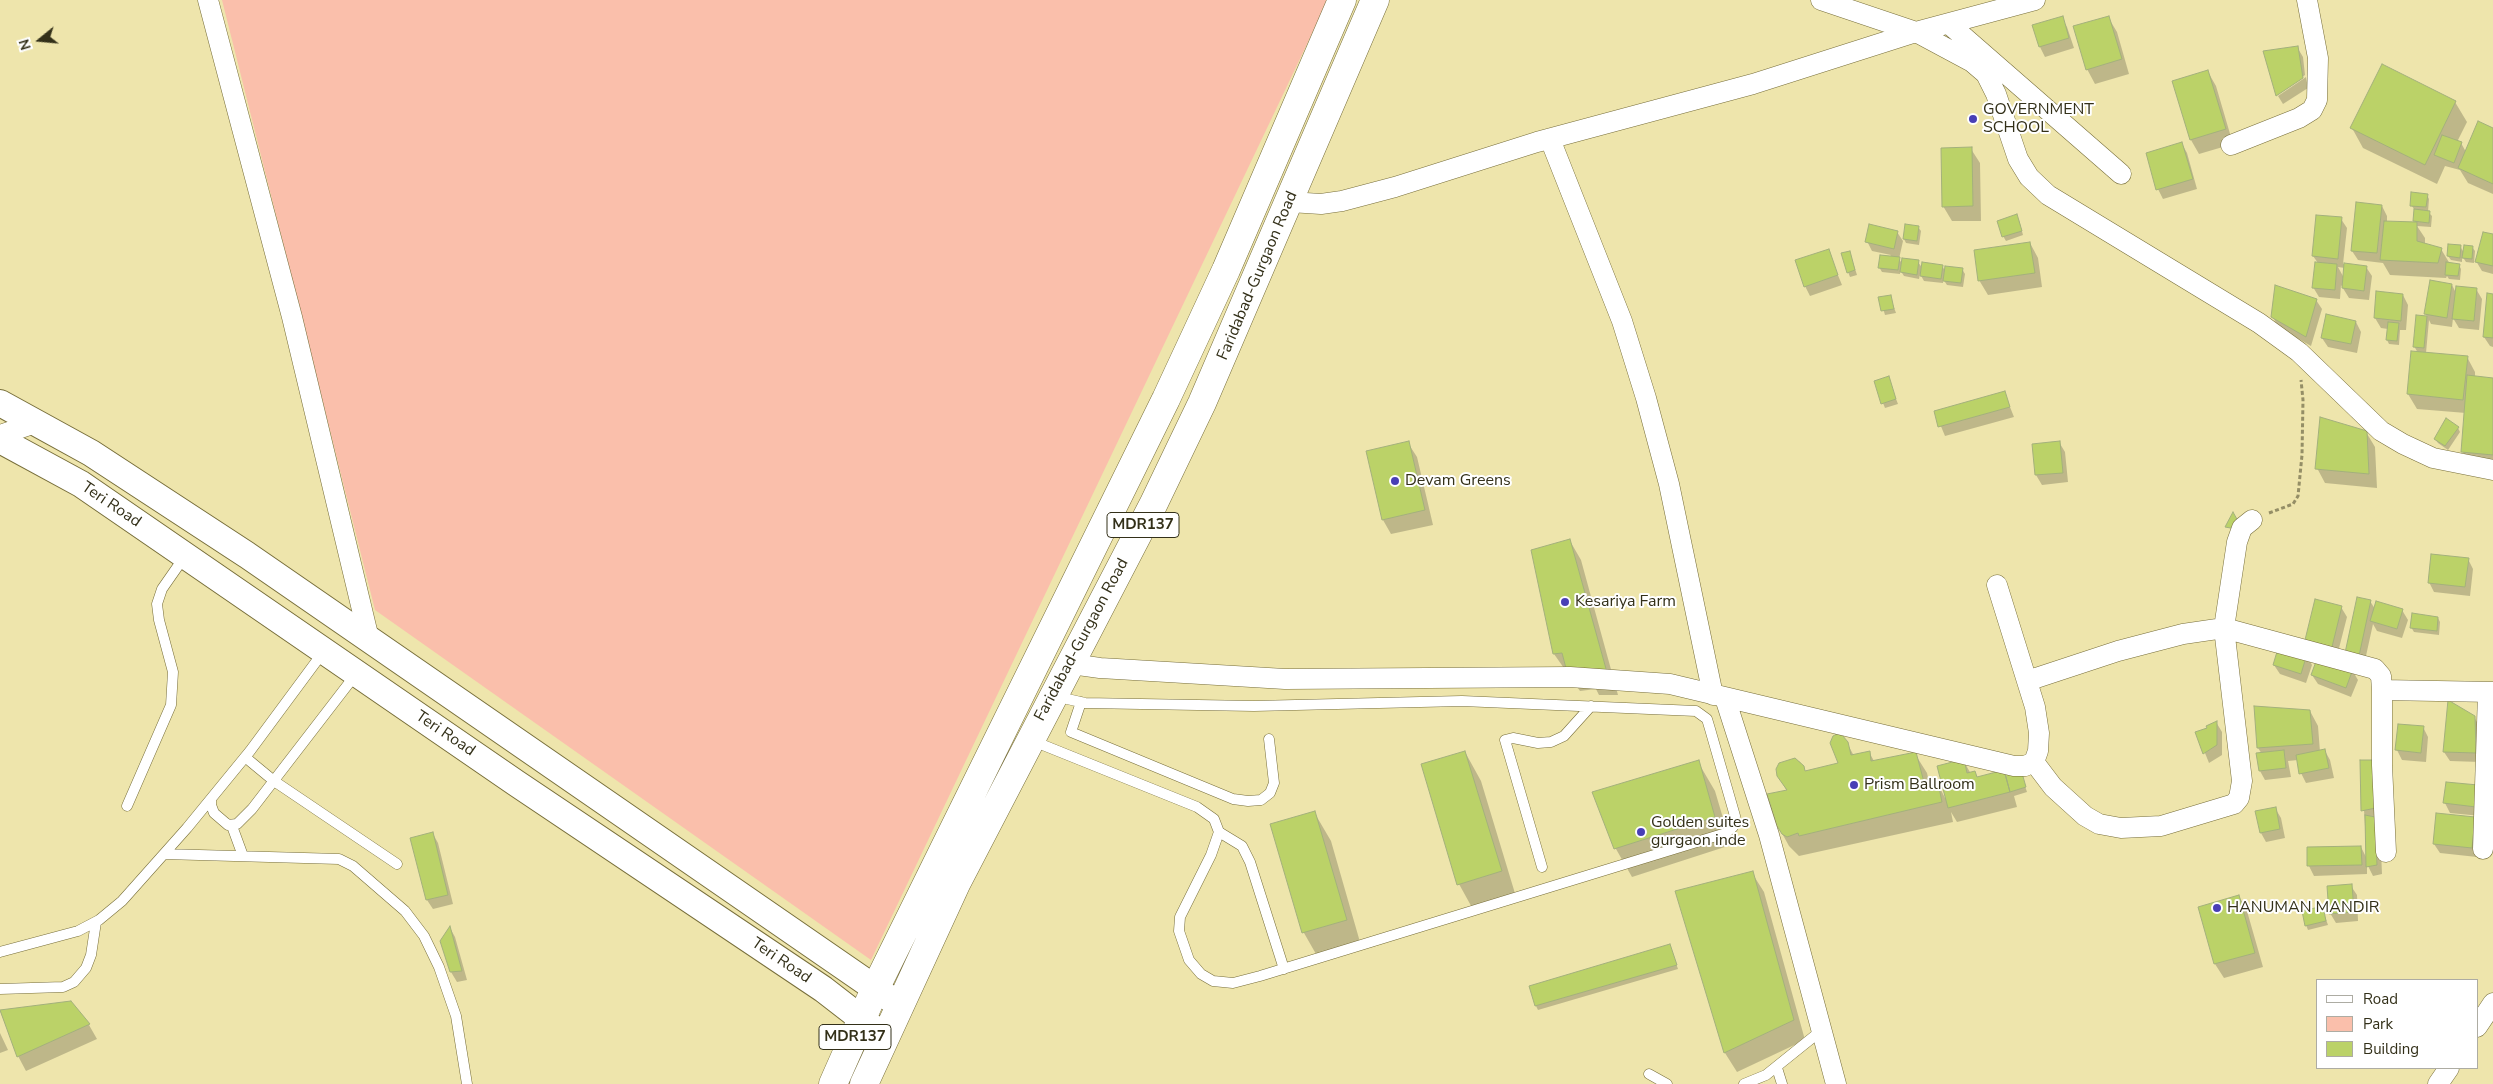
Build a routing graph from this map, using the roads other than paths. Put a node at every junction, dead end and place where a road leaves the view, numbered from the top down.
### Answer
1 (208, 0) edge
2 (1342, 0) edge
3 (1375, 0) edge
4 (1821, 0) edge
5 (2035, 0) edge
6 (2307, 0) edge
7 (1868, 8) edge
8 (1949, 24) junction
9 (1916, 32) junction
10 (1550, 139) junction
11 (2231, 145) dead end
12 (2121, 174) dead end
13 (1290, 202) junction
14 (0, 403) edge
15 (38, 422) junction
16 (0, 435) edge
17 (0, 440) edge
18 (2493, 470) edge
19 (2252, 520) road end
20 (186, 556) junction
21 (1997, 584) dead end
22 (2224, 628) junction
23 (368, 639) junction
24 (324, 651) junction
25 (1071, 664) junction
26 (357, 674) junction
27 (2027, 680) junction
28 (2382, 690) junction
29 (2491, 692) edge
30 (1054, 696) junction
31 (1719, 696) junction
32 (1081, 702) junction
33 (1591, 706) junction
34 (1030, 740) junction
35 (1269, 740) dead end
36 (245, 757) junction
37 (2034, 762) junction
38 (274, 781) junction
39 (211, 799) junction
40 (127, 806) dead end
41 (232, 826) junction
42 (1219, 832) junction
43 (2483, 850) dead end
44 (2386, 852) dead end
45 (164, 854) junction
46 (243, 856) junction
47 (397, 864) dead end
48 (1542, 867) dead end
49 (96, 922) junction
50 (0, 952) edge
51 (1284, 969) junction
52 (0, 989) edge
53 (875, 989) junction
54 (2493, 1003) edge
55 (899, 1004) junction
56 (863, 1018) junction
57 (2478, 1026) edge
58 (1822, 1030) junction
59 (885, 1037) junction
60 (1777, 1068) junction
61 (2448, 1069) edge
62 (1649, 1074) dead end
63 (467, 1084) edge
64 (833, 1084) edge
65 (864, 1084) edge
66 (1667, 1084) edge
67 (1744, 1084) edge
68 (1782, 1084) edge
69 (1836, 1084) edge
70 (2438, 1084) edge

1 - 23 street
2 - 53 main road, Faridabad-Gurgaon Road / MDR137
3 - 13 main road, Faridabad-Gurgaon Road / MDR137
4 - 7 street
5 - 8 street
6 - 11 street
7 - 9 street
8 - 9 street
8 - 12 street
9 - 10 street
9 - 18 street
10 - 13 street
10 - 31 street
13 - 25 main road, Faridabad-Gurgaon Road / MDR137
14 - 15 street
15 - 16 street
15 - 23 street
17 - 20 street, Teri Road
19 - 22 street
20 - 24 street, Teri Road
20 - 40 lane
21 - 27 street
22 - 27 street
22 - 28 street
22 - 37 street
23 - 53 street
24 - 26 street, Teri Road
24 - 36 lane
25 - 30 main road, Faridabad-Gurgaon Road / MDR137
25 - 31 street
26 - 38 lane
26 - 56 street, Teri Road
27 - 37 street
28 - 29 street
28 - 44 street
29 - 43 street
30 - 32 lane
30 - 34 main road, Faridabad-Gurgaon Road / MDR137
31 - 37 street
31 - 58 street
32 - 33 lane
32 - 35 lane
33 - 48 lane
33 - 51 lane
34 - 42 lane
34 - 55 main road, Faridabad-Gurgaon Road / MDR137
36 - 38 lane
36 - 39 lane
38 - 41 lane
38 - 47 lane
39 - 41 lane
39 - 45 lane
41 - 46 lane
42 - 51 lane
42 - 51 lane
45 - 46 lane
45 - 49 lane
46 - 63 lane
49 - 50 lane
49 - 52 lane
53 - 55 street
53 - 56 main road, Faridabad-Gurgaon Road / MDR137
54 - 57 street
55 - 59 main road, Faridabad-Gurgaon Road / MDR137
56 - 59 street, Teri Road
56 - 64 main road, Faridabad-Gurgaon Road / MDR137
58 - 60 lane
58 - 69 street
59 - 65 main road, Faridabad-Gurgaon Road / MDR137
60 - 67 lane
60 - 68 lane
61 - 70 street
62 - 66 lane

